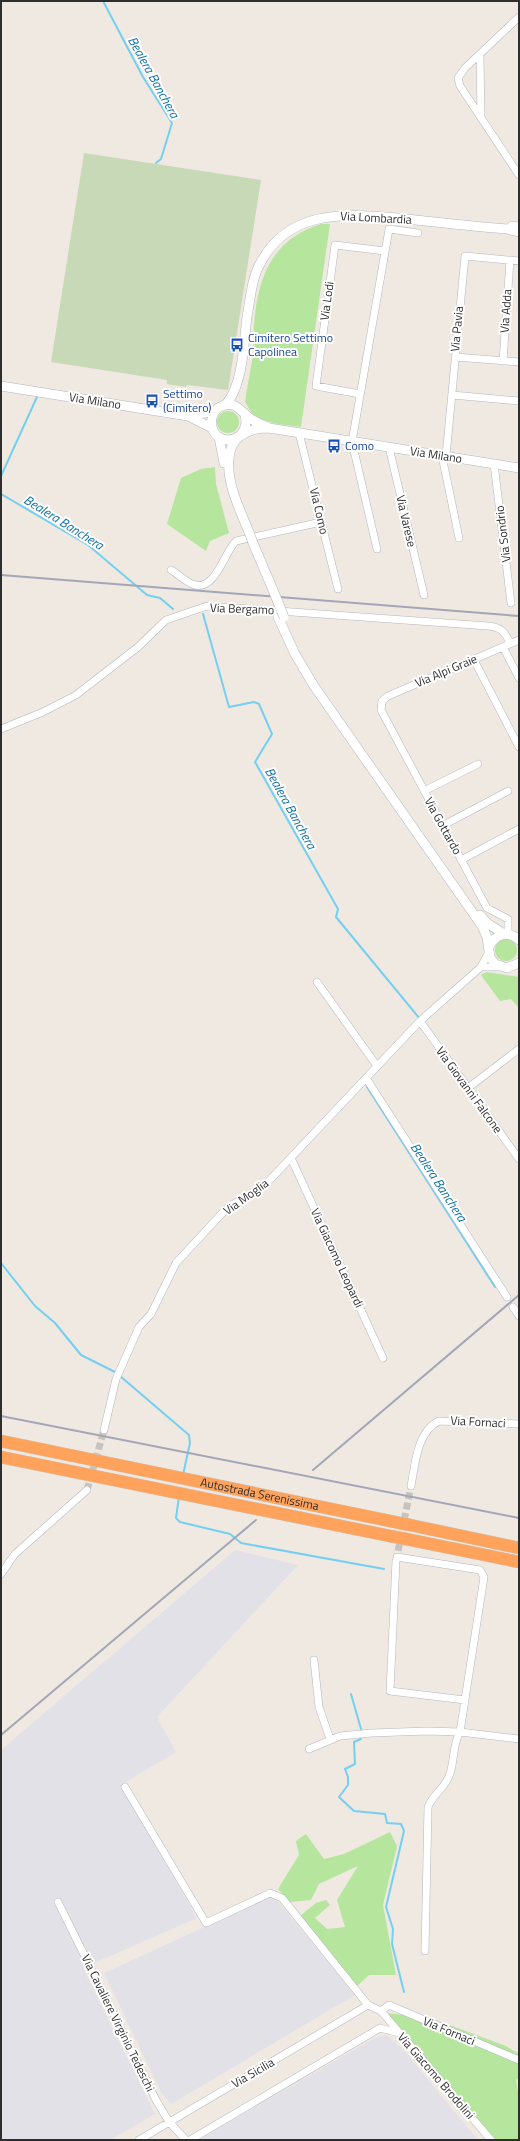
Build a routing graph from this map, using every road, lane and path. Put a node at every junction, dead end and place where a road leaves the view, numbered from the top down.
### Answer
1 (519, 17) edge
2 (480, 54) junction
3 (481, 117) junction
4 (519, 175) edge
5 (516, 229) edge
6 (418, 233) dead end
7 (385, 251) junction
8 (510, 260) junction
9 (519, 261) edge
10 (455, 357) junction
11 (503, 361) junction
12 (519, 362) edge
13 (237, 381) junction
14 (1, 386) edge
15 (360, 394) junction
16 (452, 395) junction
17 (519, 401) edge
18 (226, 404) junction
19 (214, 411) junction
20 (243, 412) junction
21 (188, 416) junction
22 (212, 428) junction
23 (269, 428) junction
24 (299, 433) junction
25 (241, 436) junction
26 (219, 437) junction
27 (352, 442) junction
28 (389, 447) junction
29 (444, 456) junction
30 (494, 464) junction
31 (519, 468) edge
32 (321, 522) junction
33 (246, 533) junction
34 (459, 538) dead end
35 (378, 549) dead end
36 (171, 570) dead end
37 (338, 589) dead end
38 (424, 596) dead end
39 (512, 603) dead end
40 (281, 617) junction
41 (519, 640) edge
42 (510, 644) junction
43 (503, 647) junction
44 (474, 660) junction
45 (519, 678) edge
46 (381, 710) joint
47 (1, 729) edge
48 (519, 747) edge
49 (478, 764) dead end
50 (424, 791) junction
51 (508, 792) dead end
52 (442, 826) junction
53 (519, 829) edge
54 (461, 860) junction
55 (513, 936) edge
56 (489, 950) junction
57 (519, 962) edge
58 (481, 967) junction
59 (499, 967) junction
60 (515, 970) edge
61 (317, 982) dead end
62 (420, 1021) junction
63 (519, 1049) edge
64 (377, 1066) junction
65 (366, 1078) junction
66 (468, 1088) junction
67 (292, 1157) junction
68 (519, 1158) edge
69 (507, 1297) dead end
70 (513, 1307) dead end
71 (519, 1316) edge
72 (382, 1358) dead end
73 (519, 1424) edge
74 (104, 1430) tunnel mouth
75 (1, 1441) edge
76 (1, 1457) edge
77 (411, 1486) tunnel mouth
78 (87, 1490) tunnel mouth
79 (519, 1548) edge
80 (519, 1562) edge
81 (1, 1574) edge
82 (314, 1660) dead end
83 (464, 1700) junction
84 (460, 1732) junction
85 (330, 1739) junction
86 (519, 1739) edge
87 (309, 1749) dead end
88 (125, 1787) dead end
89 (58, 1902) dead end
90 (425, 1951) dead end
91 (368, 2005) junction
92 (381, 2011) junction
93 (380, 2028) junction
94 (399, 2034) junction
95 (519, 2060) edge
96 (169, 2122) junction
97 (139, 2140) edge
98 (186, 2140) edge
99 (190, 2140) edge
100 (491, 2140) edge

1 - 2 street
2 - 3 street
2 - 3 street
3 - 4 street
5 - 13 main road, Via Lombardia
6 - 7 street
7 - 15 street
7 - 15 street, Via Lodi
8 - 9 street, Via Pavia
8 - 10 street, Via Pavia
8 - 11 street, Via Adda
10 - 11 street
10 - 16 street, Via Pavia
11 - 12 street
13 - 18 main road
13 - 20 main road
14 - 21 main road, Via Milano
15 - 27 street
16 - 17 street
16 - 29 street, Via Pavia
18 - 19 main road, Via Milano
18 - 20 main road, Via Milano
19 - 21 main road, Via Milano
19 - 22 main road
20 - 23 main road, Via Milano
20 - 25 main road
21 - 22 main road, Via Milano
22 - 26 main road, Via Milano
23 - 24 main road, Via Milano
23 - 25 main road, Via Milano
24 - 27 main road, Via Milano
24 - 32 street, Via Como
25 - 26 main road, Via Milano
25 - 33 main road
26 - 33 main road
27 - 28 main road, Via Milano
27 - 35 street
28 - 29 main road, Via Milano
28 - 38 street, Via Varese
29 - 30 main road, Via Milano
29 - 34 street, Via Pavia
30 - 31 main road, Via Milano
30 - 39 street, Via Sondrio
32 - 36 street
32 - 37 street, Via Como
33 - 40 main road
40 - 55 main road
40 - 56 main road
41 - 42 street, Via Alpi Graie
42 - 43 street, Via Alpi Graie
42 - 47 street, Via Bergamo
43 - 44 street, Via Alpi Graie
43 - 45 street
44 - 46 street, Via Alpi Graie
44 - 48 street
46 - 50 street, Via Gottardo
49 - 50 street
50 - 52 street, Via Gottardo
51 - 52 street
52 - 54 street, Via Gottardo
53 - 54 street
54 - 55 street, Via Gottardo
55 - 56 main road
56 - 58 street, Via Moglia
56 - 59 main road
57 - 60 main road
58 - 59 street
58 - 62 street, Via Moglia
59 - 60 main road
61 - 64 street
62 - 64 street, Via Moglia
62 - 66 street, Via Giovanni Falcone
63 - 66 street
64 - 65 street, Via Moglia
65 - 67 street, Via Moglia
65 - 69 street
66 - 68 street, Via Giovanni Falcone
67 - 72 street, Via Giacomo Leopardi
67 - 74 street, Via Moglia
70 - 71 street
73 - 77 street, Via Fornaci
75 - 79 highway, Autostrada Serenissima, bridge
76 - 80 highway, Autostrada Serenissima, bridge
78 - 81 street
82 - 85 street
83 - 83 street
83 - 84 street
84 - 85 street
84 - 86 street
84 - 90 street
85 - 87 street
88 - 91 street
89 - 96 street, Via Cavaliere Virginio Tedeschi
91 - 92 street
91 - 96 street, Via Sicilia
92 - 93 street
92 - 94 street, Via Giacomo Brodolini
92 - 95 street, Via Fornaci
93 - 94 street
93 - 99 street
94 - 100 street, Via Giacomo Brodolini
96 - 97 street, Via Sicilia
96 - 98 street, Via Cavaliere Virginio Tedeschi

